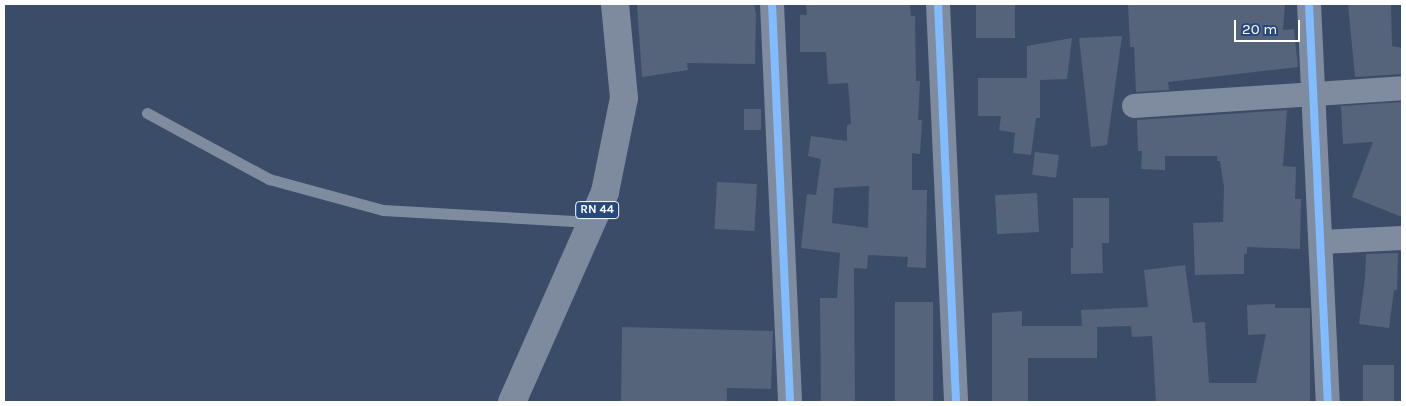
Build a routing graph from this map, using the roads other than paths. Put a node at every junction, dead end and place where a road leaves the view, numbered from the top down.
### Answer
1 (614, 4) edge
2 (772, 4) edge
3 (938, 4) edge
4 (1310, 4) edge
5 (1402, 88) edge
6 (1314, 93) junction
7 (1134, 106) dead end
8 (147, 113) dead end
9 (592, 222) junction
10 (1402, 238) edge
11 (1322, 242) junction
12 (512, 402) edge
13 (790, 402) edge
14 (956, 402) edge
15 (1328, 402) edge

1 - 9 main road, RN 44
2 - 13 street
3 - 14 street
4 - 6 street
5 - 6 street
6 - 7 street
6 - 11 street
8 - 9 lane
9 - 12 main road, RN 44
10 - 11 street
11 - 15 street

